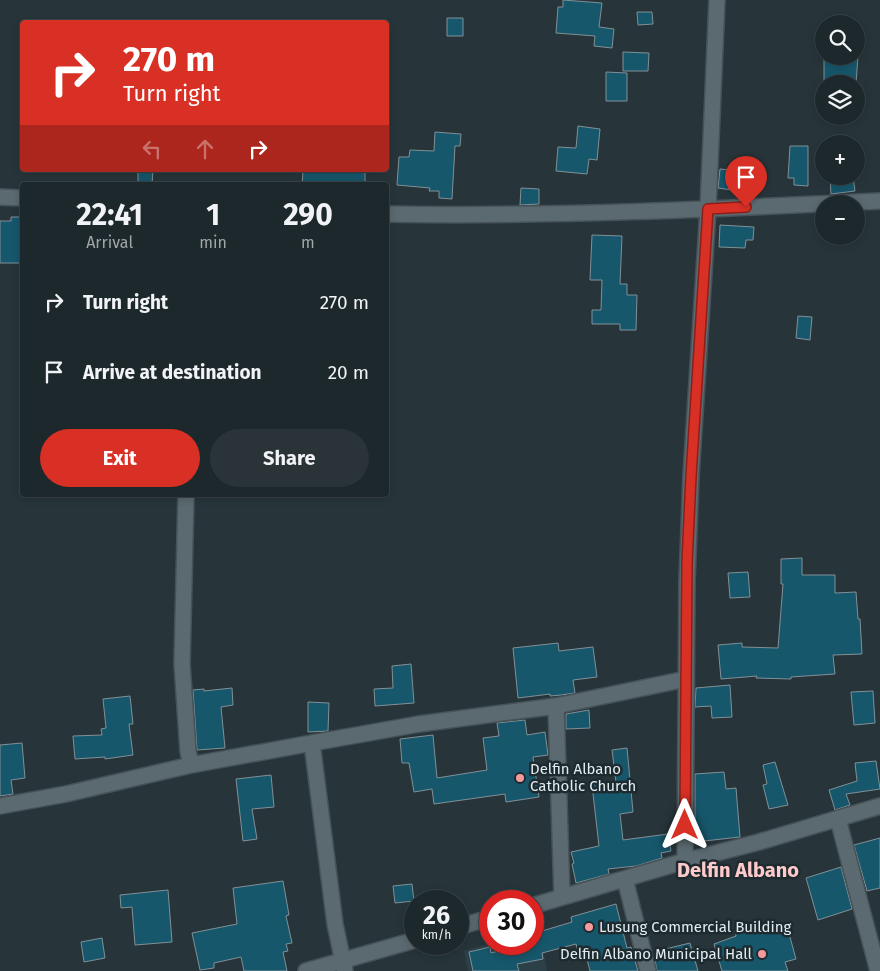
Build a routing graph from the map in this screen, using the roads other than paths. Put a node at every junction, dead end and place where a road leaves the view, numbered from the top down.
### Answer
1 (717, 0) edge
2 (0, 197) edge
3 (20, 198) edge
4 (880, 201) edge
5 (708, 209) junction
6 (389, 214) edge
7 (186, 497) edge
8 (686, 679) junction
9 (556, 706) junction
10 (312, 743) junction
11 (191, 765) junction
12 (0, 806) edge
13 (880, 806) edge
14 (838, 819) junction
15 (685, 861) junction
16 (625, 879) junction
17 (562, 897) junction
18 (544, 902) edge
19 (404, 944) edge
20 (343, 966) edge
21 (306, 971) edge
22 (648, 971) edge
23 (878, 971) edge

1 - 5 street
2 - 3 street
4 - 5 street
5 - 6 street
5 - 8 street
7 - 11 street
8 - 9 street
8 - 15 street
9 - 10 street
9 - 17 street
10 - 11 street
10 - 20 street
11 - 12 street
13 - 14 street
14 - 15 street
14 - 23 street
15 - 16 street
16 - 17 street
16 - 22 street
17 - 18 street
19 - 20 street
20 - 21 street

